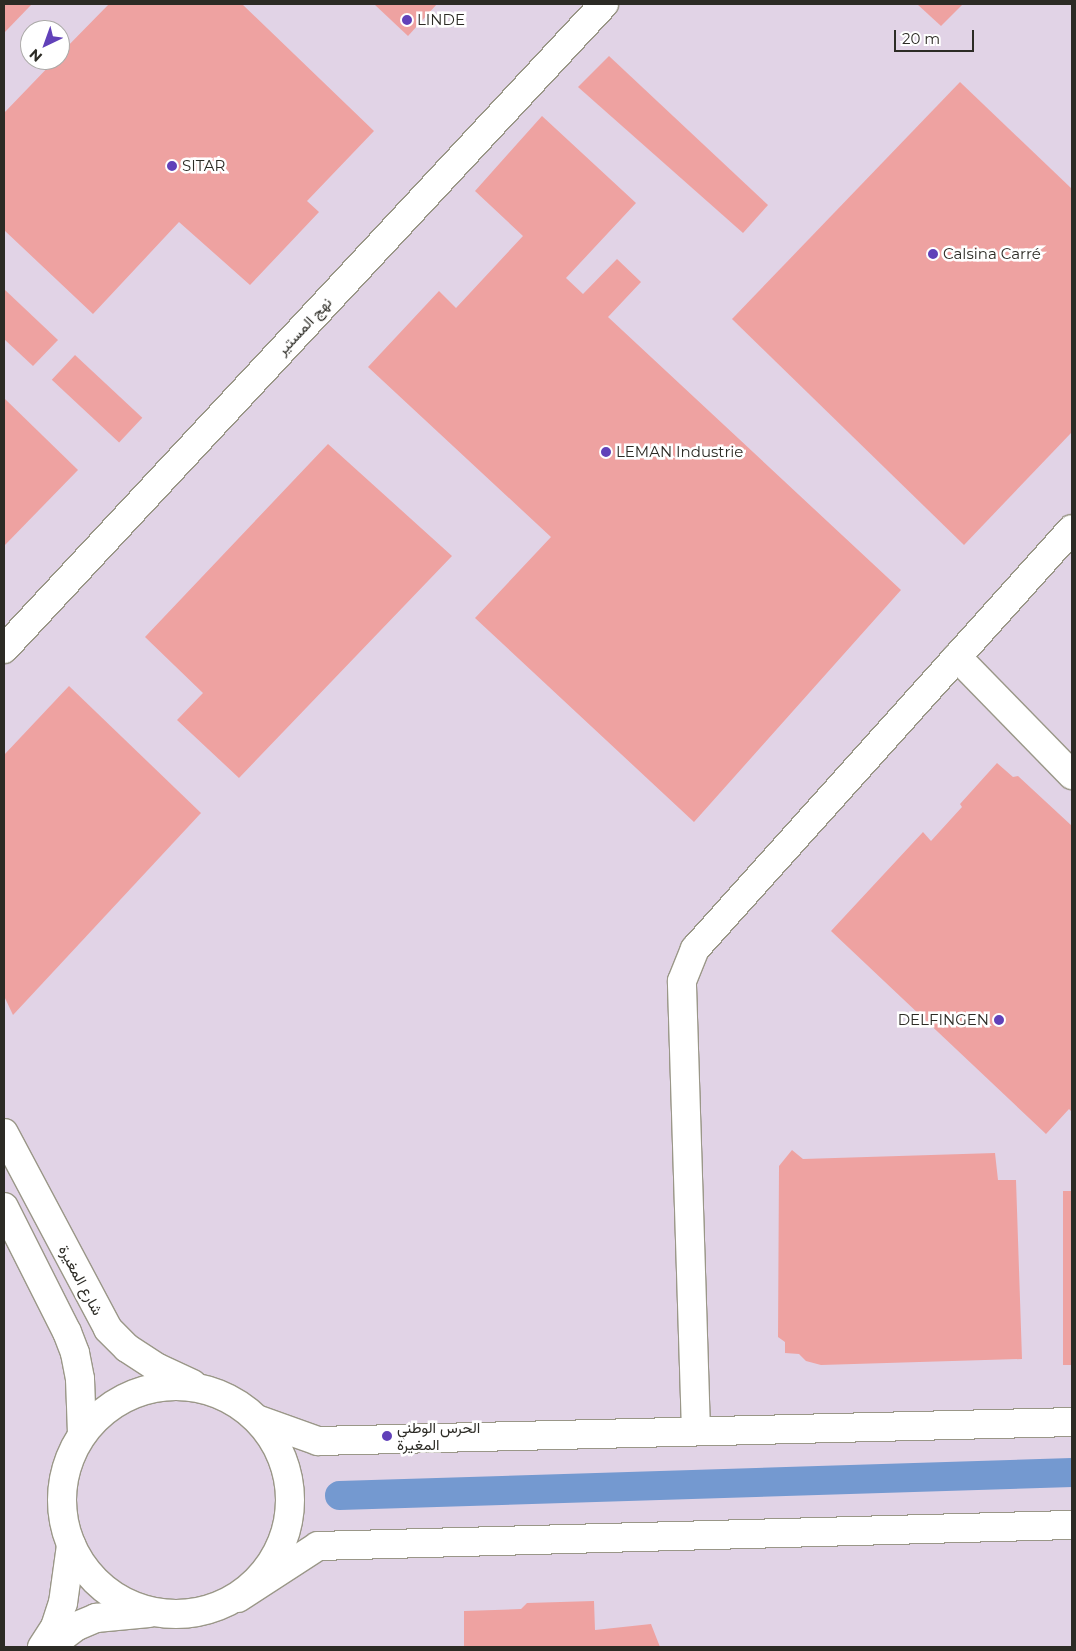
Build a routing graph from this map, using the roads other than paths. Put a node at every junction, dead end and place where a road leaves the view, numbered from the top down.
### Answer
1 (604, 4) edge
2 (1072, 529) edge
3 (4, 649) edge
4 (957, 657) junction
5 (1072, 775) edge
6 (4, 1133) edge
7 (4, 1207) edge
8 (200, 1387) junction
9 (259, 1420) junction
10 (1072, 1422) edge
11 (696, 1431) junction
12 (82, 1434) junction
13 (1072, 1525) edge
14 (71, 1545) junction
15 (238, 1598) junction
16 (152, 1612) junction
17 (42, 1647) edge
18 (49, 1647) edge

1 - 3 street, نهج المستير
2 - 4 street
4 - 5 street
4 - 11 street
6 - 8 street, شارع المغيرة
7 - 12 street
8 - 9 street, شارع المغيرة
8 - 12 street
9 - 11 street
9 - 15 street
10 - 11 street
12 - 14 street
13 - 15 street
14 - 16 street
14 - 17 street
15 - 16 street
16 - 18 street

